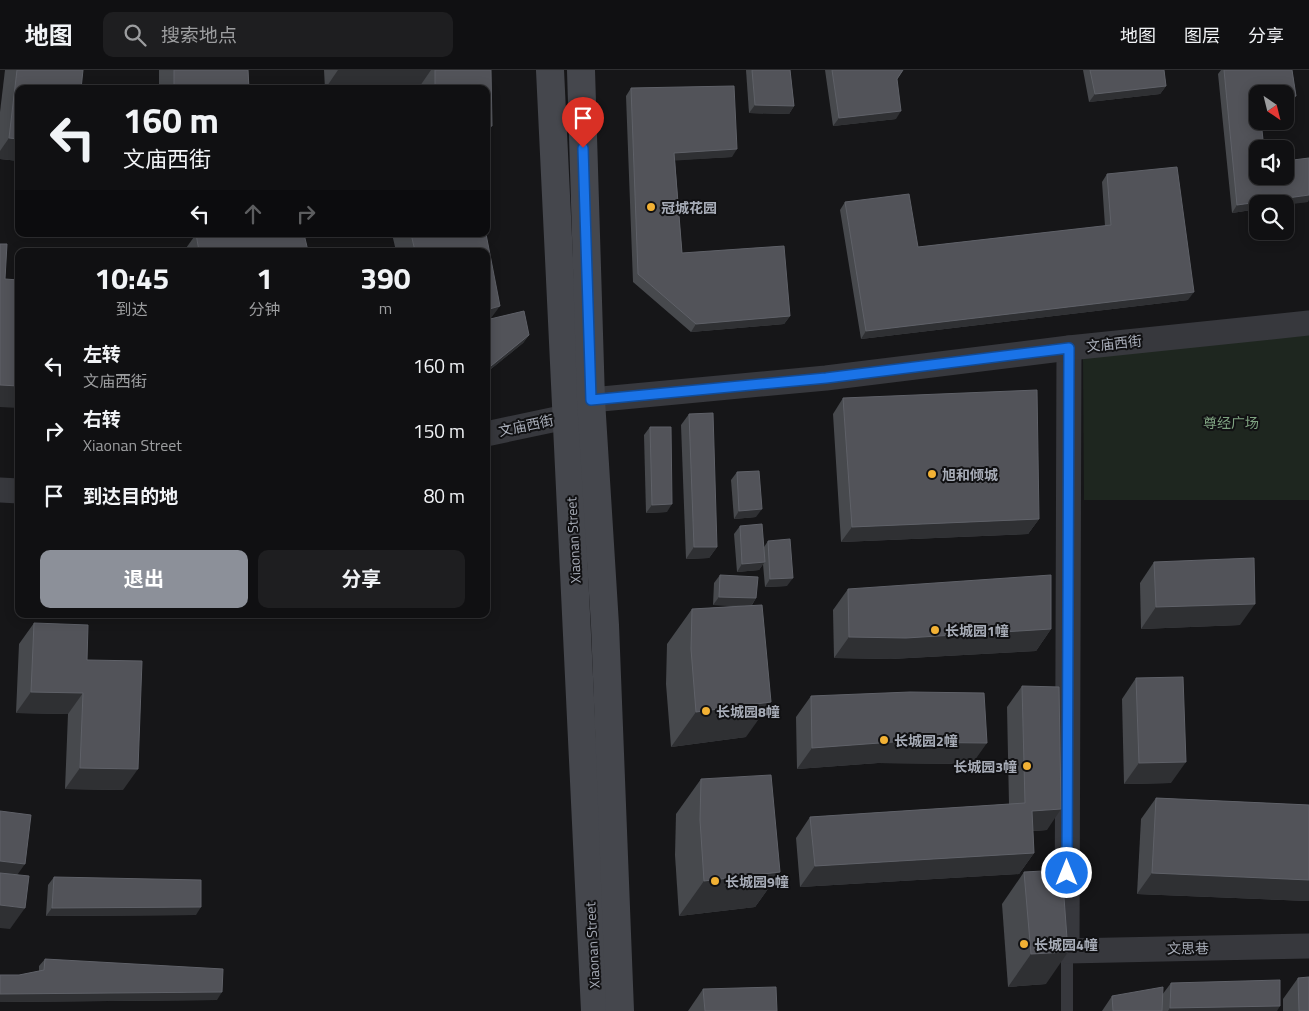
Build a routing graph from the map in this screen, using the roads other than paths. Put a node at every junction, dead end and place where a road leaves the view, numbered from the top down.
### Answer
1 (550, 70) edge
2 (581, 70) edge
3 (1309, 323) edge
4 (1069, 348) junction
5 (591, 400) junction
6 (566, 417) junction
7 (490, 433) edge
8 (0, 490) edge
9 (15, 491) edge
10 (1309, 946) edge
11 (1067, 951) junction
12 (595, 1011) edge
13 (620, 1011) edge
14 (1067, 1011) edge

1 - 6 main road, Xiaonan Street
2 - 5 main road, Xiaonan Street
3 - 4 street, 文庙西街
4 - 5 street, 文庙西街
4 - 11 street
5 - 13 main road, Xiaonan Street
6 - 7 street, 文庙西街
6 - 12 main road, Xiaonan Street
8 - 9 street
10 - 11 street, 文思巷
11 - 14 lane

